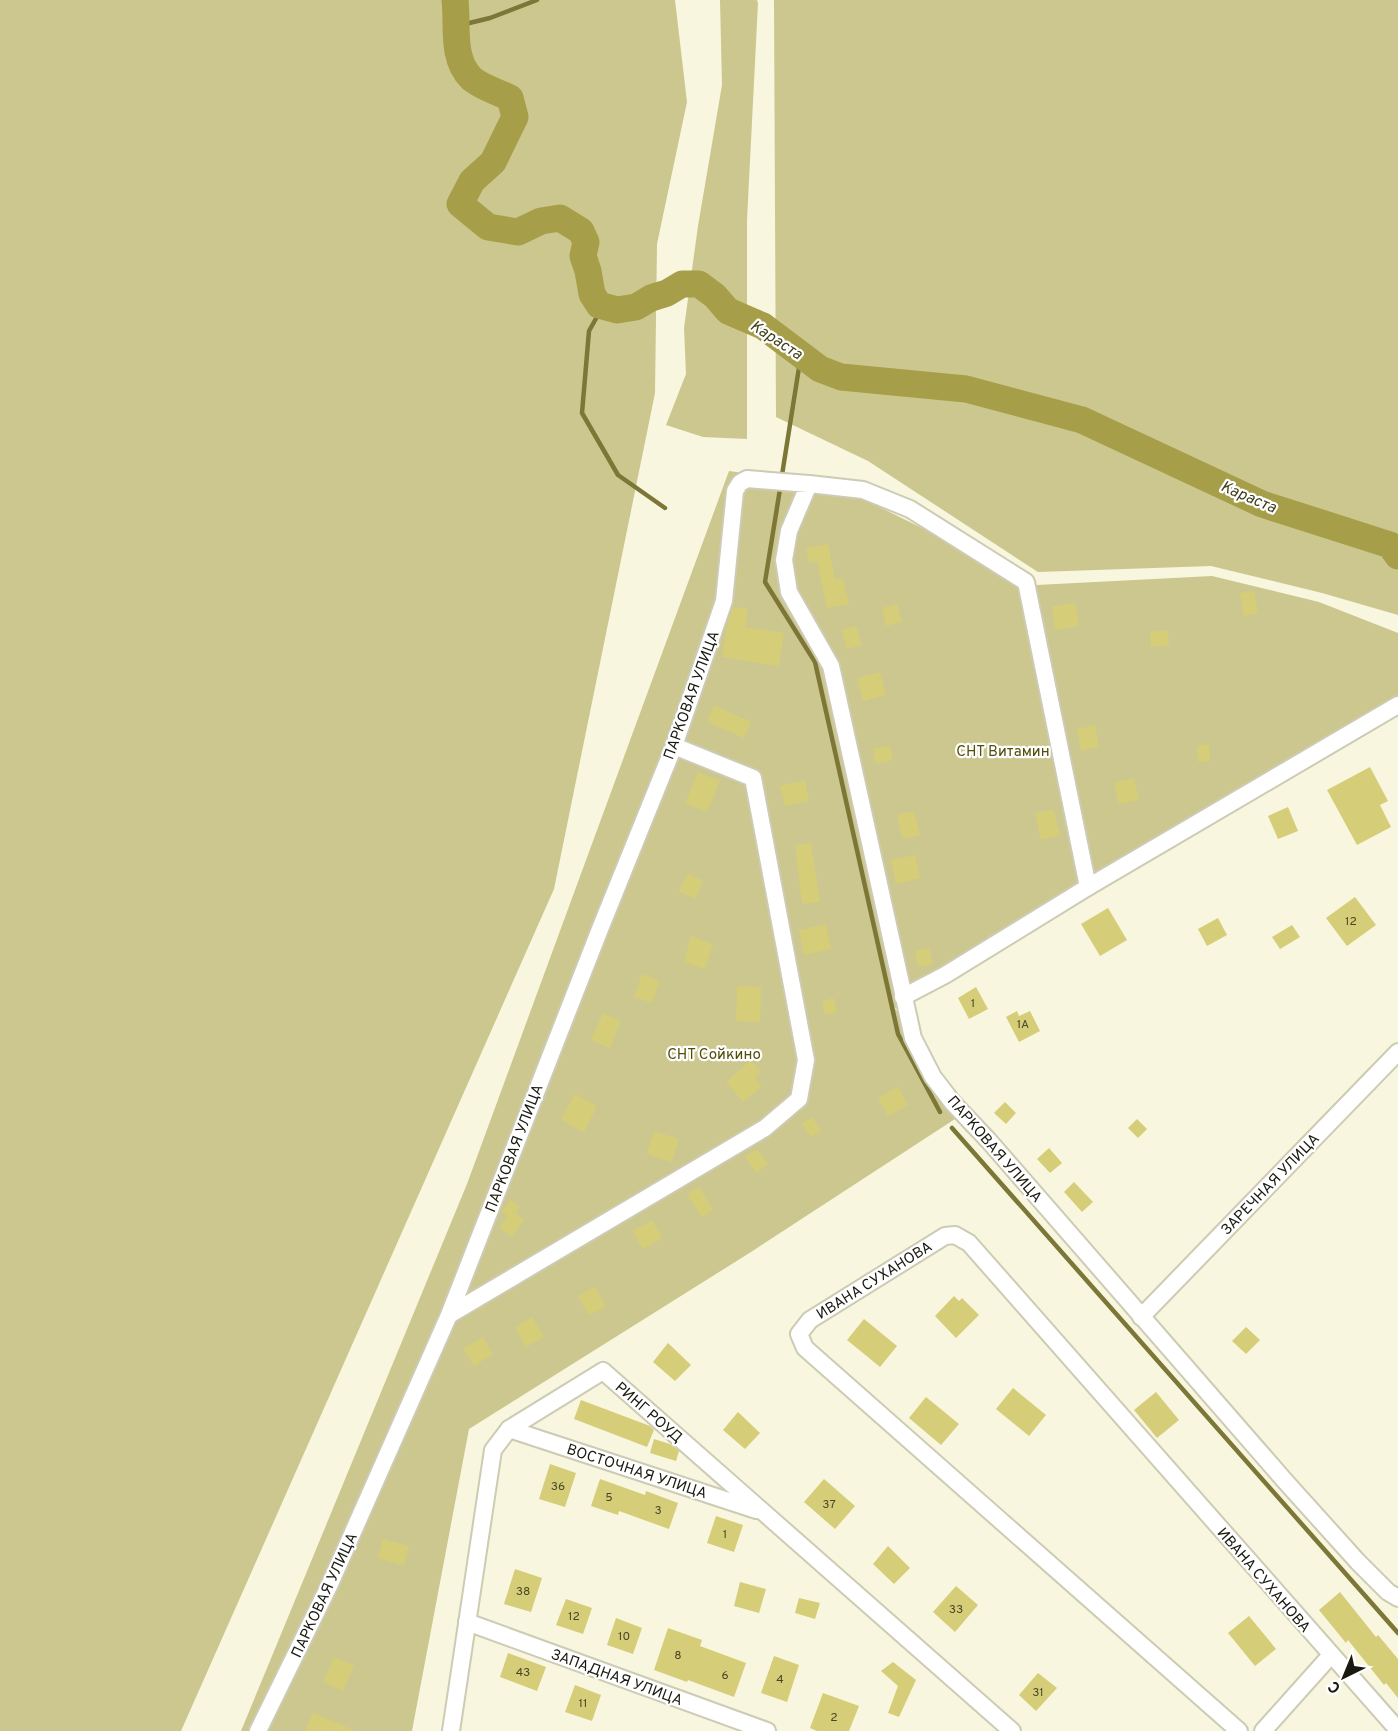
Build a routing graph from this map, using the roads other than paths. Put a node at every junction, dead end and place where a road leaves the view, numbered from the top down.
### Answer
1 (809, 484) junction
2 (1398, 705) edge
3 (674, 746) junction
4 (1088, 887) junction
5 (903, 997) junction
6 (1398, 1052) edge
7 (449, 1315) junction
8 (1141, 1317) junction
9 (509, 1429) junction
10 (764, 1513) junction
11 (1398, 1598) edge
12 (467, 1622) junction
13 (1331, 1655) junction
14 (1398, 1730) edge
15 (258, 1731) edge
16 (451, 1731) edge
17 (766, 1731) edge
18 (1012, 1731) edge
19 (1239, 1731) edge
20 (1263, 1731) edge

1 - 3 street, ПАРКОВАЯ УЛИЦА
1 - 4 street
1 - 5 street, ПАРКОВАЯ УЛИЦА
2 - 4 street
3 - 7 street, ПАРКОВАЯ УЛИЦА
3 - 7 street
4 - 5 street
5 - 8 street, ПАРКОВАЯ УЛИЦА
6 - 8 street, ЗАРЕЧНАЯ УЛИЦА
7 - 15 street, ПАРКОВАЯ УЛИЦА
8 - 11 street, ПАРКОВАЯ УЛИЦА
9 - 10 street, ВОСТОЧНАЯ УЛИЦА
9 - 10 street, РИНГ РОУД
9 - 12 street, РИНГ РОУД
10 - 18 street, РИНГ РОУД
12 - 16 street, РИНГ РОУД
12 - 17 street, ЗАПАДНАЯ УЛИЦА
13 - 14 street, ИВАНА СУХАНОВА
13 - 19 street, ИВАНА СУХАНОВА
13 - 20 street

